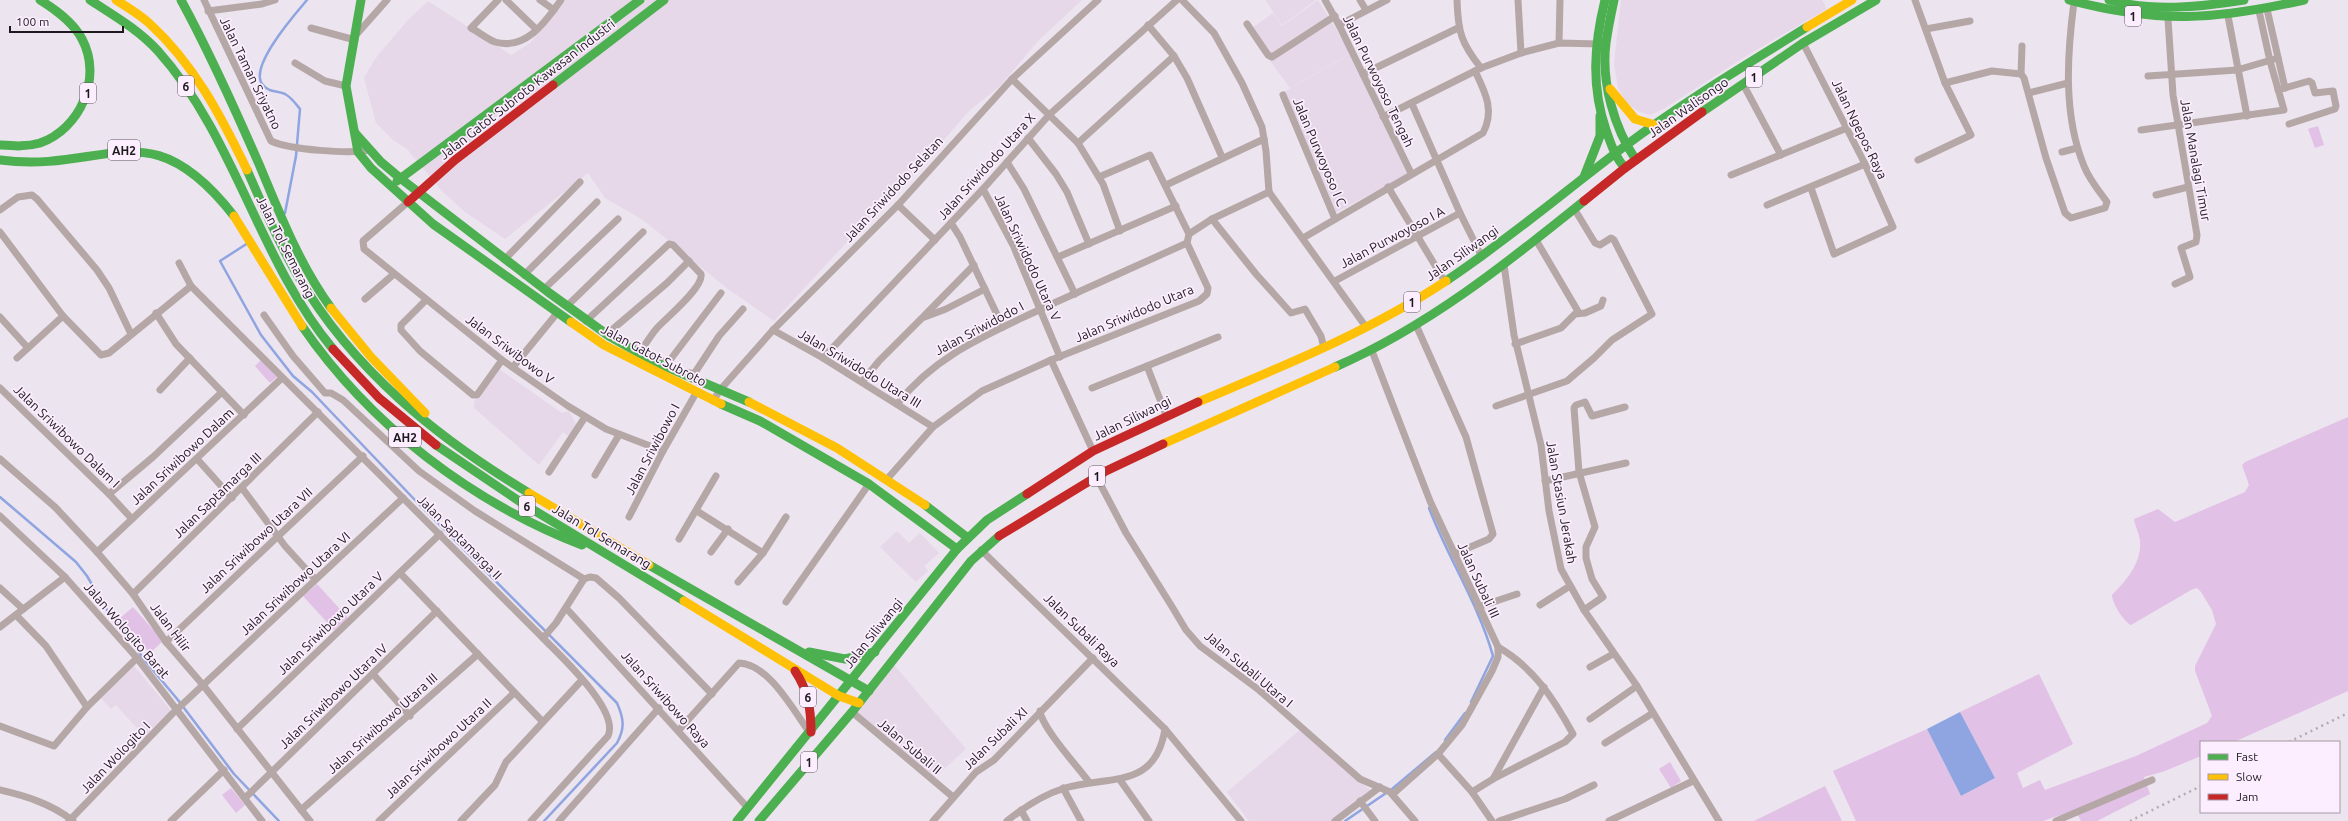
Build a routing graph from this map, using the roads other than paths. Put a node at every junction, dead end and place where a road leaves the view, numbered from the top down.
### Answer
1 (40, 0) edge
2 (90, 0) edge
3 (116, 0) edge
4 (181, 0) edge
5 (204, 0) edge
6 (275, 0) edge
7 (361, 0) edge
8 (387, 0) edge
9 (498, 0) edge
10 (506, 0) edge
11 (540, 0) edge
12 (561, 0) edge
13 (640, 0) edge
14 (664, 0) edge
15 (1098, 0) edge
16 (1177, 0) edge
17 (1182, 0) edge
18 (1325, 0) edge
19 (1360, 0) edge
20 (1387, 0) edge
21 (1457, 0) edge
22 (1518, 0) edge
23 (1560, 0) edge
24 (1605, 0) edge
25 (1614, 0) edge
26 (1852, 0) edge
27 (1876, 0) edge
28 (1915, 0) edge
29 (2244, 0) edge
30 (2304, 0) edge
31 (2072, 1) edge
32 (2115, 1) edge
33 (1865, 3) edge
34 (554, 10) junction
35 (1366, 10) junction
36 (2263, 10) junction
37 (208, 11) junction
38 (1334, 16) junction
39 (2228, 16) junction
40 (2168, 19) junction
41 (1970, 21) dead end
42 (1248, 24) dead end
43 (1148, 25) junction
44 (1339, 25) junction
45 (534, 27) dead end
46 (312, 28) dead end
47 (1458, 28) junction
48 (1926, 29) junction
49 (355, 38) junction
50 (1559, 43) junction
51 (1594, 43) junction
52 (1803, 43) junction
53 (1606, 44) junction
54 (2022, 46) dead end
55 (1521, 53) junction
56 (1174, 56) junction
57 (2278, 58) junction
58 (2270, 61) junction
59 (295, 63) dead end
60 (1478, 70) junction
61 (2237, 70) junction
62 (2171, 73) junction
63 (1363, 74) junction
64 (2021, 74) junction
65 (2148, 76) dead end
66 (1012, 79) junction
67 (1945, 83) junction
68 (2068, 83) junction
69 (1743, 84) junction
70 (346, 86) junction
71 (2286, 88) junction
72 (1610, 89) junction
73 (2278, 90) junction
74 (2029, 94) junction
75 (1282, 95) dead end
76 (1412, 104) junction
77 (1050, 114) junction
78 (1383, 116) junction
79 (1600, 116) junction
80 (2247, 116) junction
81 (2289, 124) dead end
82 (1655, 125) junction
83 (2177, 125) junction
84 (1847, 128) junction
85 (2141, 130) dead end
86 (354, 132) junction
87 (1028, 138) junction
88 (1264, 139) junction
89 (1078, 143) junction
90 (0, 145) edge
91 (1626, 145) junction
92 (2077, 148) junction
93 (370, 150) junction
94 (358, 152) junction
95 (2062, 152) dead end
96 (1781, 155) junction
97 (1613, 156) junction
98 (1222, 157) junction
99 (0, 160) edge
100 (1436, 160) junction
101 (1636, 160) junction
102 (1918, 160) dead end
103 (1007, 162) junction
104 (1865, 164) junction
105 (1625, 168) junction
106 (1411, 173) junction
107 (1731, 175) dead end
108 (1099, 177) junction
109 (400, 178) junction
110 (1582, 181) junction
111 (580, 182) dead end
112 (390, 185) junction
113 (1166, 185) junction
114 (1388, 187) junction
115 (2188, 187) junction
116 (1811, 188) junction
117 (983, 189) junction
118 (419, 192) junction
119 (1270, 192) junction
120 (2156, 195) dead end
121 (408, 202) junction
122 (597, 202) dead end
123 (898, 205) junction
124 (1767, 205) dead end
125 (1176, 206) junction
126 (0, 210) edge
127 (1575, 210) junction
128 (1460, 213) junction
129 (618, 219) dead end
130 (1212, 219) junction
131 (1335, 219) junction
132 (951, 223) junction
133 (1120, 231) junction
134 (0, 232) edge
135 (643, 232) dead end
136 (1189, 234) junction
137 (1418, 236) junction
138 (1303, 238) junction
139 (935, 240) junction
140 (1536, 240) junction
141 (1188, 243) junction
142 (1090, 244) junction
143 (1058, 257) junction
144 (1482, 257) junction
145 (505, 259) junction
146 (689, 261) junction
147 (178, 263) dead end
148 (974, 265) junction
149 (1504, 265) junction
150 (394, 274) junction
151 (524, 275) junction
152 (1335, 281) junction
153 (1445, 282) junction
154 (2175, 284) dead end
155 (191, 286) junction
156 (544, 289) junction
157 (985, 290) junction
158 (721, 293) dead end
159 (1074, 294) junction
160 (365, 299) dead end
161 (426, 300) junction
162 (1603, 300) dead end
163 (567, 306) junction
164 (743, 309) dead end
165 (1041, 310) junction
166 (558, 312) junction
167 (156, 313) junction
168 (1579, 313) junction
169 (264, 315) dead end
170 (63, 316) junction
171 (0, 317) edge
172 (922, 318) junction
173 (586, 321) junction
174 (1416, 325) junction
175 (1003, 327) junction
176 (1366, 327) junction
177 (773, 330) junction
178 (608, 333) junction
179 (131, 334) junction
180 (1218, 337) dead end
181 (1515, 344) junction
182 (28, 348) junction
183 (1324, 348) junction
184 (1372, 350) junction
185 (641, 351) junction
186 (1060, 357) junction
187 (17, 358) dead end
188 (190, 358) junction
189 (823, 358) junction
190 (502, 360) junction
191 (1051, 360) junction
192 (667, 364) junction
193 (1147, 366) junction
194 (512, 368) junction
195 (282, 378) junction
196 (862, 382) junction
197 (0, 388) edge
198 (1092, 388) dead end
199 (160, 390) dead end
200 (720, 390) junction
201 (222, 392) junction
202 (696, 393) junction
203 (1528, 394) junction
204 (713, 401) junction
205 (897, 404) junction
206 (1496, 406) dead end
207 (1625, 406) dead end
208 (318, 412) junction
209 (244, 415) junction
210 (1166, 415) junction
211 (585, 417) junction
212 (933, 426) junction
213 (619, 435) junction
214 (462, 451) junction
215 (663, 451) junction
216 (1093, 451) junction
217 (363, 456) junction
218 (0, 459) edge
219 (198, 460) junction
220 (1626, 463) dead end
221 (549, 472) dead end
222 (1579, 472) junction
223 (594, 475) dead end
224 (716, 476) dead end
225 (1096, 476) junction
226 (888, 478) junction
227 (1545, 481) junction
228 (869, 484) junction
229 (242, 488) junction
230 (109, 494) junction
231 (232, 498) junction
232 (403, 498) junction
233 (697, 511) junction
234 (0, 516) edge
235 (629, 517) dead end
236 (786, 517) dead end
237 (132, 519) junction
238 (728, 529) junction
239 (440, 534) junction
240 (278, 537) junction
241 (968, 538) junction
242 (679, 539) dead end
243 (957, 549) junction
244 (981, 550) junction
245 (97, 552) junction
246 (603, 552) junction
247 (711, 552) dead end
248 (763, 553) junction
249 (1454, 554) junction
250 (971, 561) junction
251 (400, 573) junction
252 (65, 577) junction
253 (315, 579) junction
254 (584, 579) junction
255 (738, 582) dead end
256 (1570, 586) junction
257 (0, 588) edge
258 (133, 594) junction
259 (1517, 594) dead end
260 (788, 599) dead end
261 (1540, 605) dead end
262 (1478, 607) junction
263 (566, 608) junction
264 (23, 609) junction
265 (1584, 610) junction
266 (437, 612) junction
267 (16, 615) junction
268 (0, 627) edge
269 (545, 635) junction
270 (166, 642) junction
271 (787, 645) junction
272 (1498, 647) junction
273 (875, 652) junction
274 (478, 654) junction
275 (1613, 654) junction
276 (137, 658) junction
277 (1093, 658) junction
278 (792, 667) junction
279 (1590, 667) dead end
280 (373, 674) junction
281 (582, 680) junction
282 (852, 681) junction
283 (203, 685) junction
284 (1637, 686) junction
285 (1544, 687) junction
286 (869, 691) junction
287 (514, 693) junction
288 (712, 694) junction
289 (839, 696) junction
290 (860, 703) junction
291 (182, 705) junction
292 (87, 707) junction
293 (658, 708) junction
294 (1040, 711) junction
295 (852, 712) junction
296 (1653, 713) junction
297 (410, 716) junction
298 (1590, 719) dead end
299 (542, 721) junction
300 (0, 726) edge
301 (237, 728) junction
302 (1165, 729) junction
303 (679, 730) junction
304 (811, 732) junction
305 (1605, 743) dead end
306 (1438, 754) junction
307 (224, 770) junction
308 (272, 772) junction
309 (1493, 779) junction
310 (1120, 780) junction
311 (1693, 780) junction
312 (2152, 780) dead end
313 (1089, 782) junction
314 (1594, 785) dead end
315 (1064, 788) junction
316 (0, 790) edge
317 (1387, 790) junction
318 (1472, 792) junction
319 (246, 797) junction
320 (954, 797) junction
321 (1364, 806) junction
322 (748, 808) junction
323 (301, 810) junction
324 (1020, 810) junction
325 (71, 820) edge
326 (259, 820) edge
327 (172, 821) edge
328 (310, 821) edge
329 (379, 821) edge
330 (461, 821) edge
331 (531, 821) edge
332 (559, 821) edge
333 (737, 821) edge
334 (759, 821) edge
335 (933, 821) edge
336 (1007, 821) edge
337 (1027, 821) edge
338 (1081, 821) edge
339 (1149, 821) edge
340 (1241, 821) edge
341 (1335, 821) edge
342 (1374, 821) edge
343 (1415, 821) edge
344 (1492, 821) edge
345 (1499, 821) edge
346 (1609, 821) edge
347 (1719, 821) edge
348 (2056, 821) edge

1 - 90 main road, 1
2 - 246 main road, Jalan Tol Semarang / 6
3 - 214 main road, Jalan Tol Semarang / 6
4 - 214 main road
5 - 37 street, Jalan Taman Sriyatno
6 - 37 street, Jalan Taman Sriyatno
7 - 49 main road, Jalan Gatot Subroto
8 - 49 street
9 - 34 street
10 - 45 street
11 - 34 street
12 - 34 street
13 - 109 main road, Jalan Gatot Subroto Kawasan Industri
14 - 118 main road, Jalan Gatot Subroto Kawasan Industri
15 - 66 street, Jalan Sriwidodo Selatan
16 - 43 street, Jalan Sriwidodo Utara X
17 - 88 street
18 - 38 street, Jalan Purwoyoso Tengah
19 - 35 street
20 - 35 street
21 - 47 street
22 - 55 street
23 - 50 street
24 - 51 main road
25 - 53 main road
26 - 82 main road, Jalan Walisongo / 1
27 - 33 main road, Jalan Walisongo / 1
28 - 48 street
29 - 32 main road, 1
30 - 36 main road, 1
31 - 40 main road, 1
31 - 68 street
33 - 52 main road, Jalan Walisongo / 1
35 - 44 street
36 - 39 main road, 1
36 - 57 street
36 - 58 street
37 - 94 street, Jalan Taman Sriyatno
38 - 42 street
38 - 44 street, Jalan Purwoyoso Tengah
39 - 40 main road, 1
39 - 61 street
40 - 62 street, Jalan Manalagi Timur
41 - 48 street
43 - 56 street
43 - 77 street, Jalan Sriwidodo Utara X
44 - 63 street, Jalan Purwoyoso Tengah
46 - 49 street
47 - 60 street
47 - 63 street
48 - 67 street
49 - 70 main road, Jalan Gatot Subroto
50 - 51 street
50 - 55 street
51 - 53 street
51 - 79 main road
52 - 69 main road, Jalan Walisongo / 1
52 - 84 street, Jalan Ngepos Raya
53 - 72 main road
54 - 64 street
55 - 60 street
56 - 89 street
56 - 98 street
57 - 58 street
57 - 71 street
58 - 61 street
58 - 73 street
59 - 70 street
60 - 76 street
60 - 100 street
61 - 62 street
61 - 80 street
62 - 65 street
62 - 83 street, Jalan Manalagi Timur
63 - 78 street, Jalan Purwoyoso Tengah
64 - 67 street
64 - 74 street
66 - 77 street
66 - 123 street, Jalan Sriwidodo Selatan
67 - 102 street
68 - 74 street
68 - 92 street
69 - 96 street
69 - 101 main road, Jalan Walisongo / 1
70 - 86 main road, Jalan Gatot Subroto
71 - 73 street
71 - 81 street
72 - 82 main road
72 - 91 main road
73 - 80 street
74 - 92 street
75 - 131 street, Jalan Purwoyoso I C
76 - 78 street
76 - 100 street
77 - 87 street, Jalan Sriwidodo Utara X
77 - 89 street
78 - 106 street, Jalan Purwoyoso Tengah
79 - 97 main road
79 - 110 main road
80 - 83 street
82 - 91 main road, Jalan Walisongo / 1
83 - 85 street
83 - 115 street, Jalan Manalagi Timur
84 - 96 street
84 - 104 street, Jalan Ngepos Raya
86 - 93 main road, Jalan Gatot Subroto
86 - 94 main road, Jalan Gatot Subroto
87 - 103 street, Jalan Sriwidodo Utara X
87 - 142 street
88 - 98 street
88 - 119 street
89 - 108 street
91 - 97 main road, Jalan Siliwangi / 1
91 - 101 main road
92 - 95 street
93 - 94 street, Jalan Taman Sriyatno
93 - 109 main road, Jalan Gatot Subroto
94 - 112 main road, Jalan Gatot Subroto
96 - 107 street
97 - 105 main road
97 - 110 main road, Jalan Siliwangi / 1
98 - 113 street
99 - 246 main road, AH2
100 - 106 street
100 - 128 street
101 - 105 main road, 1
103 - 117 street, Jalan Sriwidodo Utara X
103 - 143 street
104 - 116 street
104 - 116 street, Jalan Ngepos Raya
105 - 127 main road, 1
106 - 114 street
108 - 113 street
108 - 133 street
109 - 112 main road, Jalan Gatot Subroto Kawasan Industri
109 - 118 main road, Jalan Gatot Subroto
110 - 144 main road, Jalan Siliwangi / 1
111 - 145 street
112 - 121 main road, Jalan Gatot Subroto
113 - 125 street
114 - 131 street
114 - 137 street
115 - 120 street
115 - 154 street, Jalan Manalagi Timur
116 - 124 street
117 - 132 street, Jalan Sriwidodo Utara X
117 - 165 street, Jalan Sriwidodo Utara V
118 - 121 main road, Jalan Gatot Subroto Kawasan Industri
118 - 145 main road, Jalan Gatot Subroto
119 - 130 street
119 - 138 street, Jalan Purwoyoso I A
121 - 150 street, Jalan Sriwibowo V
121 - 166 main road, Jalan Gatot Subroto
122 - 151 street
123 - 139 street
123 - 177 street, Jalan Sriwidodo Selatan
125 - 133 street
125 - 136 street
126 - 179 street
127 - 140 main road, 1
127 - 203 street
128 - 137 street, Jalan Purwoyoso I A
128 - 144 street
129 - 156 street
130 - 136 street
130 - 183 street
131 - 138 street
132 - 139 street, Jalan Sriwidodo Utara X
132 - 148 street
133 - 142 street
134 - 170 street
135 - 163 street
136 - 141 street
137 - 152 street, Jalan Purwoyoso I A
137 - 153 street
138 - 152 street, Jalan Purwoyoso I A
139 - 189 street, Jalan Sriwidodo Utara X
140 - 149 main road, 1
140 - 168 street
141 - 159 street, Jalan Sriwidodo I
141 - 186 street, Jalan Sriwidodo Utara
142 - 143 street
143 - 159 street
144 - 153 main road, Jalan Siliwangi / 1
145 - 151 main road, Jalan Gatot Subroto
146 - 173 street
146 - 178 street
146 - 185 street
147 - 155 street, Jalan Saptamarga II
148 - 157 street
148 - 172 street
149 - 174 main road, 1
149 - 181 street, Jalan Stasiun Jerakah
150 - 160 street
150 - 161 street, Jalan Sriwibowo V
151 - 156 main road, Jalan Gatot Subroto
152 - 176 street, Jalan Purwoyoso I A
153 - 176 main road, Jalan Siliwangi / 1
155 - 167 street
155 - 195 street, Jalan Saptamarga II
156 - 163 main road, Jalan Gatot Subroto
157 - 172 street
157 - 175 street
158 - 192 street
159 - 165 street, Jalan Sriwidodo I
161 - 190 street, Jalan Sriwibowo V
161 - 190 street
162 - 168 street
163 - 173 main road, Jalan Gatot Subroto
164 - 192 street
165 - 175 street, Jalan Sriwidodo I
165 - 186 street, Jalan Sriwidodo Utara V
166 - 194 street
166 - 202 main road, Jalan Gatot Subroto
167 - 179 street
167 - 188 street
168 - 181 street
169 - 254 street
170 - 179 street
170 - 182 street
171 - 182 street
172 - 196 street
173 - 178 main road, Jalan Gatot Subroto
174 - 184 main road, 1
174 - 249 street
175 - 205 street, Jalan Sriwidodo I
176 - 183 main road, Jalan Siliwangi / 1
177 - 189 street, Jalan Sriwidodo Utara III
177 - 200 street, Jalan Sriwidodo Selatan
178 - 185 street
178 - 200 main road, Jalan Gatot Subroto
180 - 193 street
181 - 203 street, Jalan Stasiun Jerakah
182 - 187 street
183 - 210 main road, Jalan Siliwangi / 1
184 - 225 main road, 1
184 - 249 street, Jalan Subali III
185 - 192 street
186 - 191 street, Jalan Sriwidodo Utara
188 - 199 street
188 - 201 street
189 - 196 street, Jalan Sriwidodo Utara III
190 - 194 street, Jalan Sriwibowo V
191 - 212 street, Jalan Sriwidodo Utara
191 - 216 street
193 - 198 street
193 - 210 street
194 - 211 street, Jalan Sriwibowo V
195 - 208 street, Jalan Saptamarga II
195 - 209 street, Jalan Sriwibowo Dalam
196 - 205 street, Jalan Sriwidodo Utara III
197 - 230 street, Jalan Sriwibowo Dalam I
200 - 204 street, Jalan Sriwidodo Selatan
200 - 226 main road, Jalan Gatot Subroto
201 - 209 street
201 - 230 street
202 - 204 main road, Jalan Gatot Subroto
202 - 215 street, Jalan Sriwibowo I
203 - 206 street
203 - 227 street, Jalan Stasiun Jerakah
204 - 228 main road, Jalan Gatot Subroto
205 - 212 street, Jalan Sriwidodo Utara III
207 - 222 street
208 - 217 street, Jalan Saptamarga II
208 - 229 street, Jalan Saptamarga III
209 - 219 street, Jalan Sriwibowo Dalam
210 - 216 main road, Jalan Siliwangi / 1
211 - 213 street, Jalan Sriwibowo V
211 - 221 street
212 - 226 street, Jalan Sriwidodo Utara
213 - 215 street, Jalan Sriwibowo V
213 - 223 street
214 - 271 main road, Jalan Tol Semarang / 6
215 - 235 street, Jalan Sriwibowo I
216 - 241 main road, Jalan Siliwangi / 1
217 - 232 street, Jalan Saptamarga II
217 - 240 street, Jalan Sriwibowo Utara VII
218 - 245 street, Jalan Hilir
219 - 231 street
219 - 237 street, Jalan Sriwibowo Dalam
220 - 222 street
222 - 227 street
222 - 265 street
224 - 233 street
225 - 244 main road, 1
225 - 317 street, Jalan Subali Utara I
226 - 241 main road, Jalan Gatot Subroto
227 - 256 street, Jalan Stasiun Jerakah
228 - 243 main road, Jalan Gatot Subroto
228 - 260 street
229 - 231 street, Jalan Saptamarga III
229 - 240 street
230 - 237 street, Jalan Sriwibowo Dalam I
231 - 258 street, Jalan Saptamarga III
232 - 239 street, Jalan Saptamarga II
232 - 253 street, Jalan Sriwibowo Utara VI
233 - 238 street
233 - 242 street
234 - 252 street, Jalan Wologito Barat
236 - 248 street
237 - 245 street, Jalan Sriwibowo Dalam
238 - 247 street
238 - 248 street
239 - 251 street, Jalan Sriwibowo Utara V
239 - 269 street, Jalan Saptamarga II
240 - 253 street
240 - 270 street, Jalan Sriwibowo Utara VII
241 - 243 main road, Jalan Siliwangi / 1
241 - 244 main road, Jalan Gatot Subroto
243 - 250 main road, Jalan Gatot Subroto
243 - 273 main road, Jalan Siliwangi / 1
244 - 250 main road, 1
244 - 277 street, Jalan Subali Raya
245 - 258 street, Jalan Hilir
246 - 278 main road, Jalan Tol Semarang / 6
248 - 255 street
249 - 262 street, Jalan Subali III
250 - 286 main road, 1
251 - 266 street
251 - 301 street, Jalan Sriwibowo Utara V
252 - 264 street
252 - 276 street, Jalan Wologito Barat
253 - 283 street, Jalan Sriwibowo Utara VI
254 - 263 street
254 - 288 street
256 - 261 street
256 - 265 street, Jalan Stasiun Jerakah
257 - 264 street
258 - 270 street, Jalan Hilir
259 - 262 street
262 - 272 street, Jalan Subali III
263 - 269 street
263 - 293 street, Jalan Sriwibowo Raya
264 - 267 street
265 - 275 street, Jalan Stasiun Jerakah
266 - 274 street
266 - 280 street, Jalan Sriwibowo Utara IV
267 - 268 street
267 - 292 street
269 - 281 street, Jalan Saptamarga II
270 - 283 street, Jalan Hilir
271 - 273 main road
271 - 282 main road, Jalan Tol Semarang / 6
272 - 285 street
272 - 306 street
273 - 282 main road, Jalan Siliwangi / 1
274 - 287 street
274 - 297 street, Jalan Sriwibowo Utara III
275 - 279 street
275 - 284 street, Jalan Stasiun Jerakah
276 - 291 street, Jalan Wologito Barat
276 - 292 street
277 - 294 street, Jalan Subali XI
277 - 302 street, Jalan Subali Raya
278 - 289 main road, Jalan Tol Semarang / 6
278 - 304 main road, 6
280 - 297 street
280 - 308 street, Jalan Sriwibowo Utara IV
281 - 299 street
281 - 331 street, Jalan Saptamarga II
282 - 286 main road, Jalan Tol Semarang / 6
282 - 289 main road, Jalan Siliwangi / 1
283 - 291 street, Jalan Sriwibowo Utara VI
283 - 301 street, Jalan Hilir
284 - 296 street, Jalan Stasiun Jerakah
284 - 298 street
285 - 309 street
285 - 309 street
286 - 290 main road, 1
287 - 299 street
287 - 329 street, Jalan Sriwibowo Utara II
288 - 303 street
288 - 304 street
289 - 290 main road, Jalan Tol Semarang / 6
289 - 304 main road, Jalan Siliwangi / 1
290 - 295 main road, 1
291 - 307 street, Jalan Wologito Barat
291 - 325 street, Jalan Wologito I
292 - 300 street
293 - 303 street, Jalan Sriwibowo Raya
293 - 332 street
294 - 313 street
294 - 320 street, Jalan Subali XI
295 - 320 street, Jalan Subali II
295 - 334 main road, 1
296 - 305 street
296 - 311 street, Jalan Stasiun Jerakah
297 - 323 street, Jalan Sriwibowo Utara III
299 - 330 street
301 - 308 street, Jalan Hilir
302 - 310 street
302 - 340 street, Jalan Subali Raya
303 - 322 street, Jalan Sriwibowo Raya
304 - 322 main road, Jalan Siliwangi / 1
306 - 317 street
306 - 318 street
307 - 319 street, Jalan Wologito Barat
307 - 327 street
308 - 319 street, Jalan Sriwibowo Utara IV
308 - 323 street, Jalan Hilir
309 - 318 street
310 - 313 street
310 - 339 street
311 - 346 street
311 - 347 street, Jalan Stasiun Jerakah
312 - 348 street
313 - 315 street
314 - 345 street
315 - 324 street
315 - 338 street
316 - 325 street
317 - 321 street
317 - 343 street
318 - 344 street
319 - 326 street, Jalan Wologito Barat
320 - 335 street, Jalan Subali XI
321 - 341 street
321 - 342 street
322 - 333 main road, Jalan Siliwangi / 1
323 - 328 street, Jalan Hilir
324 - 336 street
324 - 337 street

